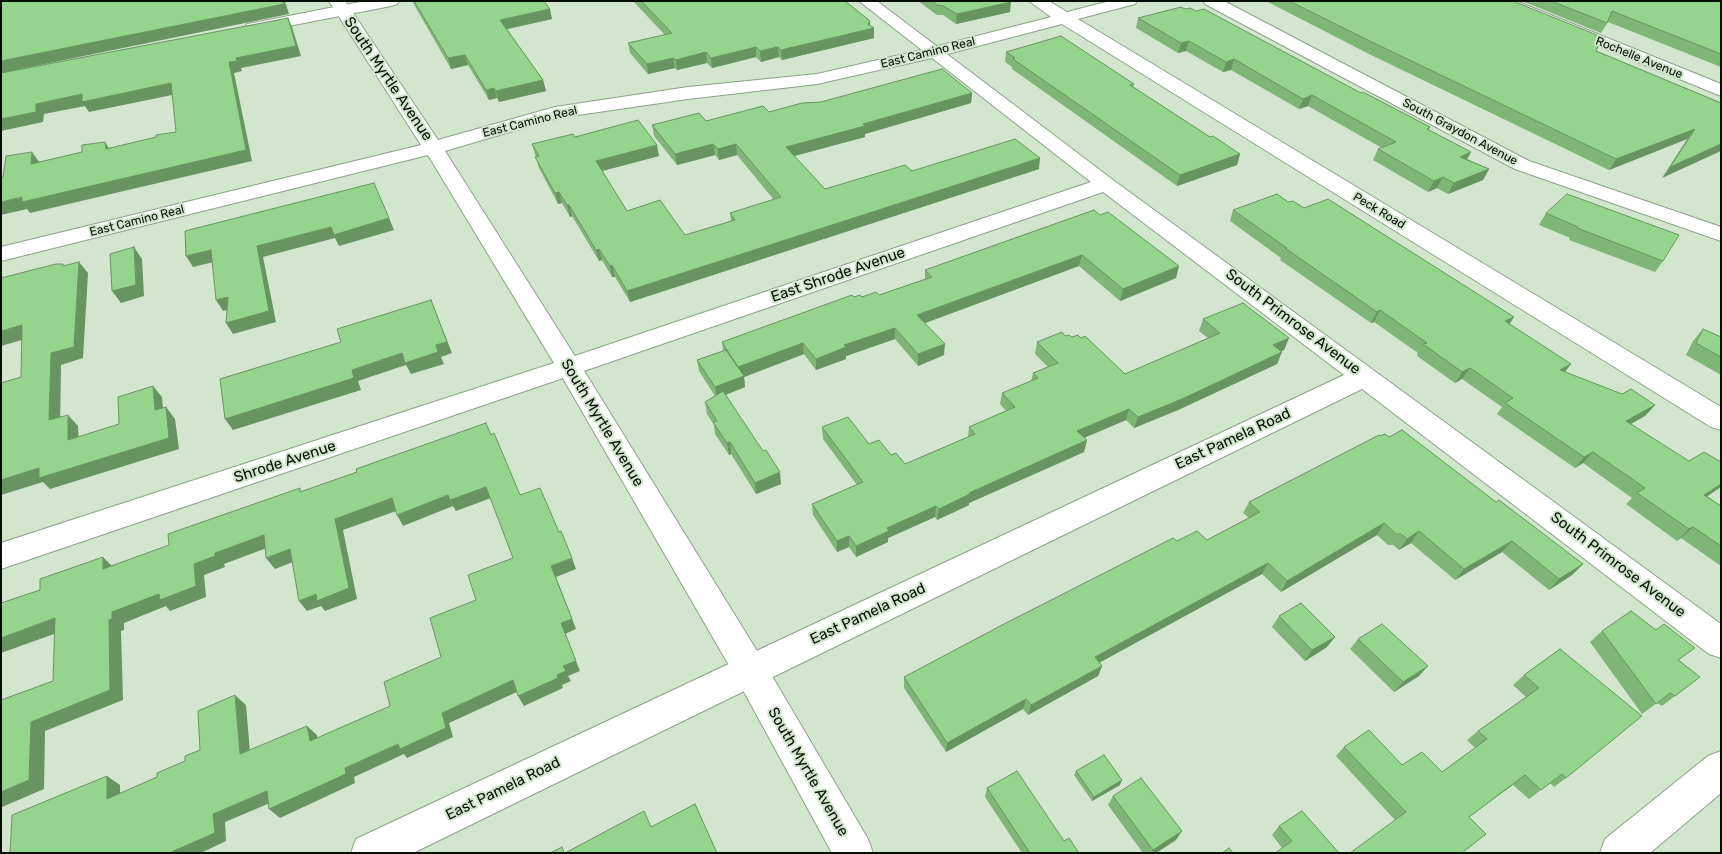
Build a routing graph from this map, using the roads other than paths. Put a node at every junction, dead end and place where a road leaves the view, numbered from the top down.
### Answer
1 (391, 1) edge
2 (867, 1) edge
3 (1037, 1) edge
4 (1129, 1) edge
5 (1211, 1) edge
6 (1502, 1) edge
7 (339, 6) edge
8 (1064, 18) junction
9 (235, 32) edge
10 (932, 53) junction
11 (1721, 91) edge
12 (433, 148) junction
13 (1106, 184) junction
14 (1721, 234) edge
15 (1, 254) edge
16 (569, 367) junction
17 (1366, 376) junction
18 (1721, 420) edge
19 (1, 556) edge
20 (1721, 643) edge
21 (750, 670) junction
22 (1721, 770) edge
23 (370, 853) edge
24 (854, 853) edge
25 (1619, 853) edge

1 - 7 street
2 - 10 street, South Primrose Avenue
3 - 8 street, Peck Road
4 - 8 street, East Camino Real
5 - 14 street, South Graydon Avenue
6 - 11 street, Rochelle Avenue
7 - 9 street
7 - 12 street, South Myrtle Avenue
8 - 10 street, East Camino Real
8 - 18 street, Peck Road
10 - 12 street, East Camino Real
10 - 13 street, South Primrose Avenue
12 - 15 street, East Camino Real
12 - 16 street, South Myrtle Avenue
13 - 16 street, East Shrode Avenue
13 - 17 street, South Primrose Avenue
16 - 19 street, Shrode Avenue
16 - 21 street, South Myrtle Avenue
17 - 20 street, South Primrose Avenue
17 - 21 street, East Pamela Road
21 - 23 street, East Pamela Road
21 - 24 street, South Myrtle Avenue
22 - 25 street

